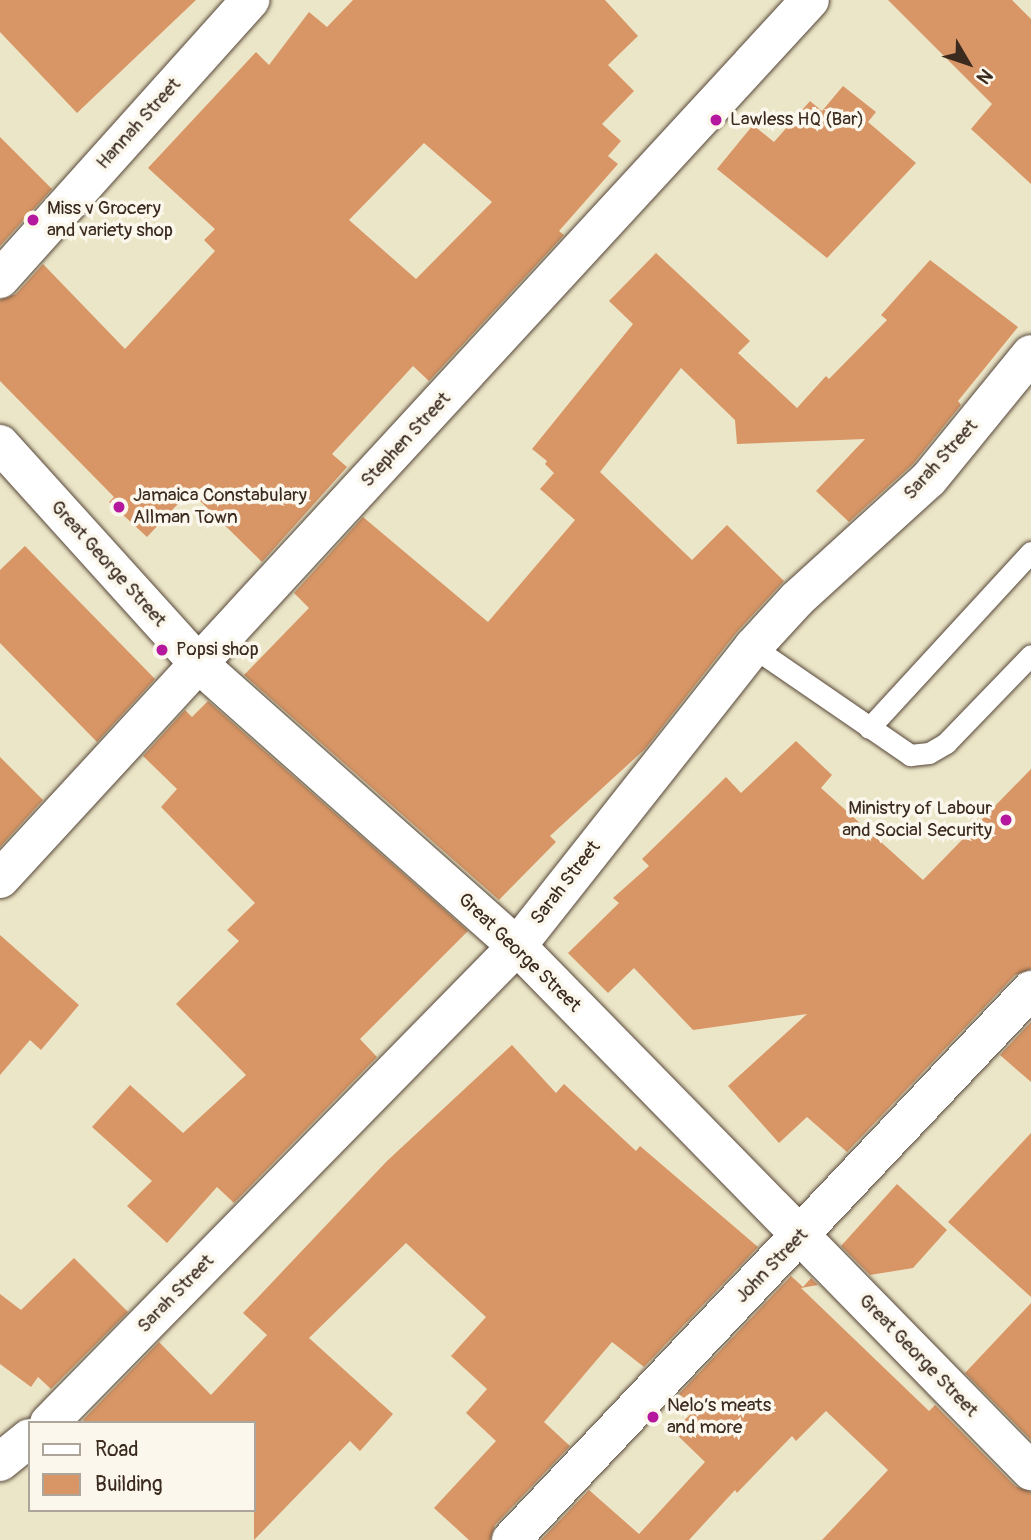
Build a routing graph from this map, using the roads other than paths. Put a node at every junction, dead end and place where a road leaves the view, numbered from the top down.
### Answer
1 (250, 0) edge
2 (810, 0) edge
3 (0, 279) edge
4 (1031, 354) edge
5 (0, 444) edge
6 (1031, 552) edge
7 (753, 647) junction
8 (1031, 655) edge
9 (200, 665) junction
10 (869, 728) junction
11 (0, 879) edge
12 (517, 946) junction
13 (1031, 990) edge
14 (801, 1237) junction
15 (51, 1421) edge
16 (28, 1440) edge
17 (0, 1462) edge
18 (1031, 1471) edge
19 (511, 1540) edge

1 - 3 street, Hannah Street
2 - 9 street, Stephen Street
4 - 7 street, Sarah Street
5 - 9 street, Great George Street
6 - 10 lane
7 - 10 lane
7 - 12 street, Sarah Street
8 - 10 lane
9 - 11 street, Stephen Street
9 - 12 street, Great George Street
12 - 14 street, Great George Street
12 - 15 street, Sarah Street
13 - 14 street, John Street
14 - 18 street, Great George Street
14 - 19 street, John Street
16 - 17 street

